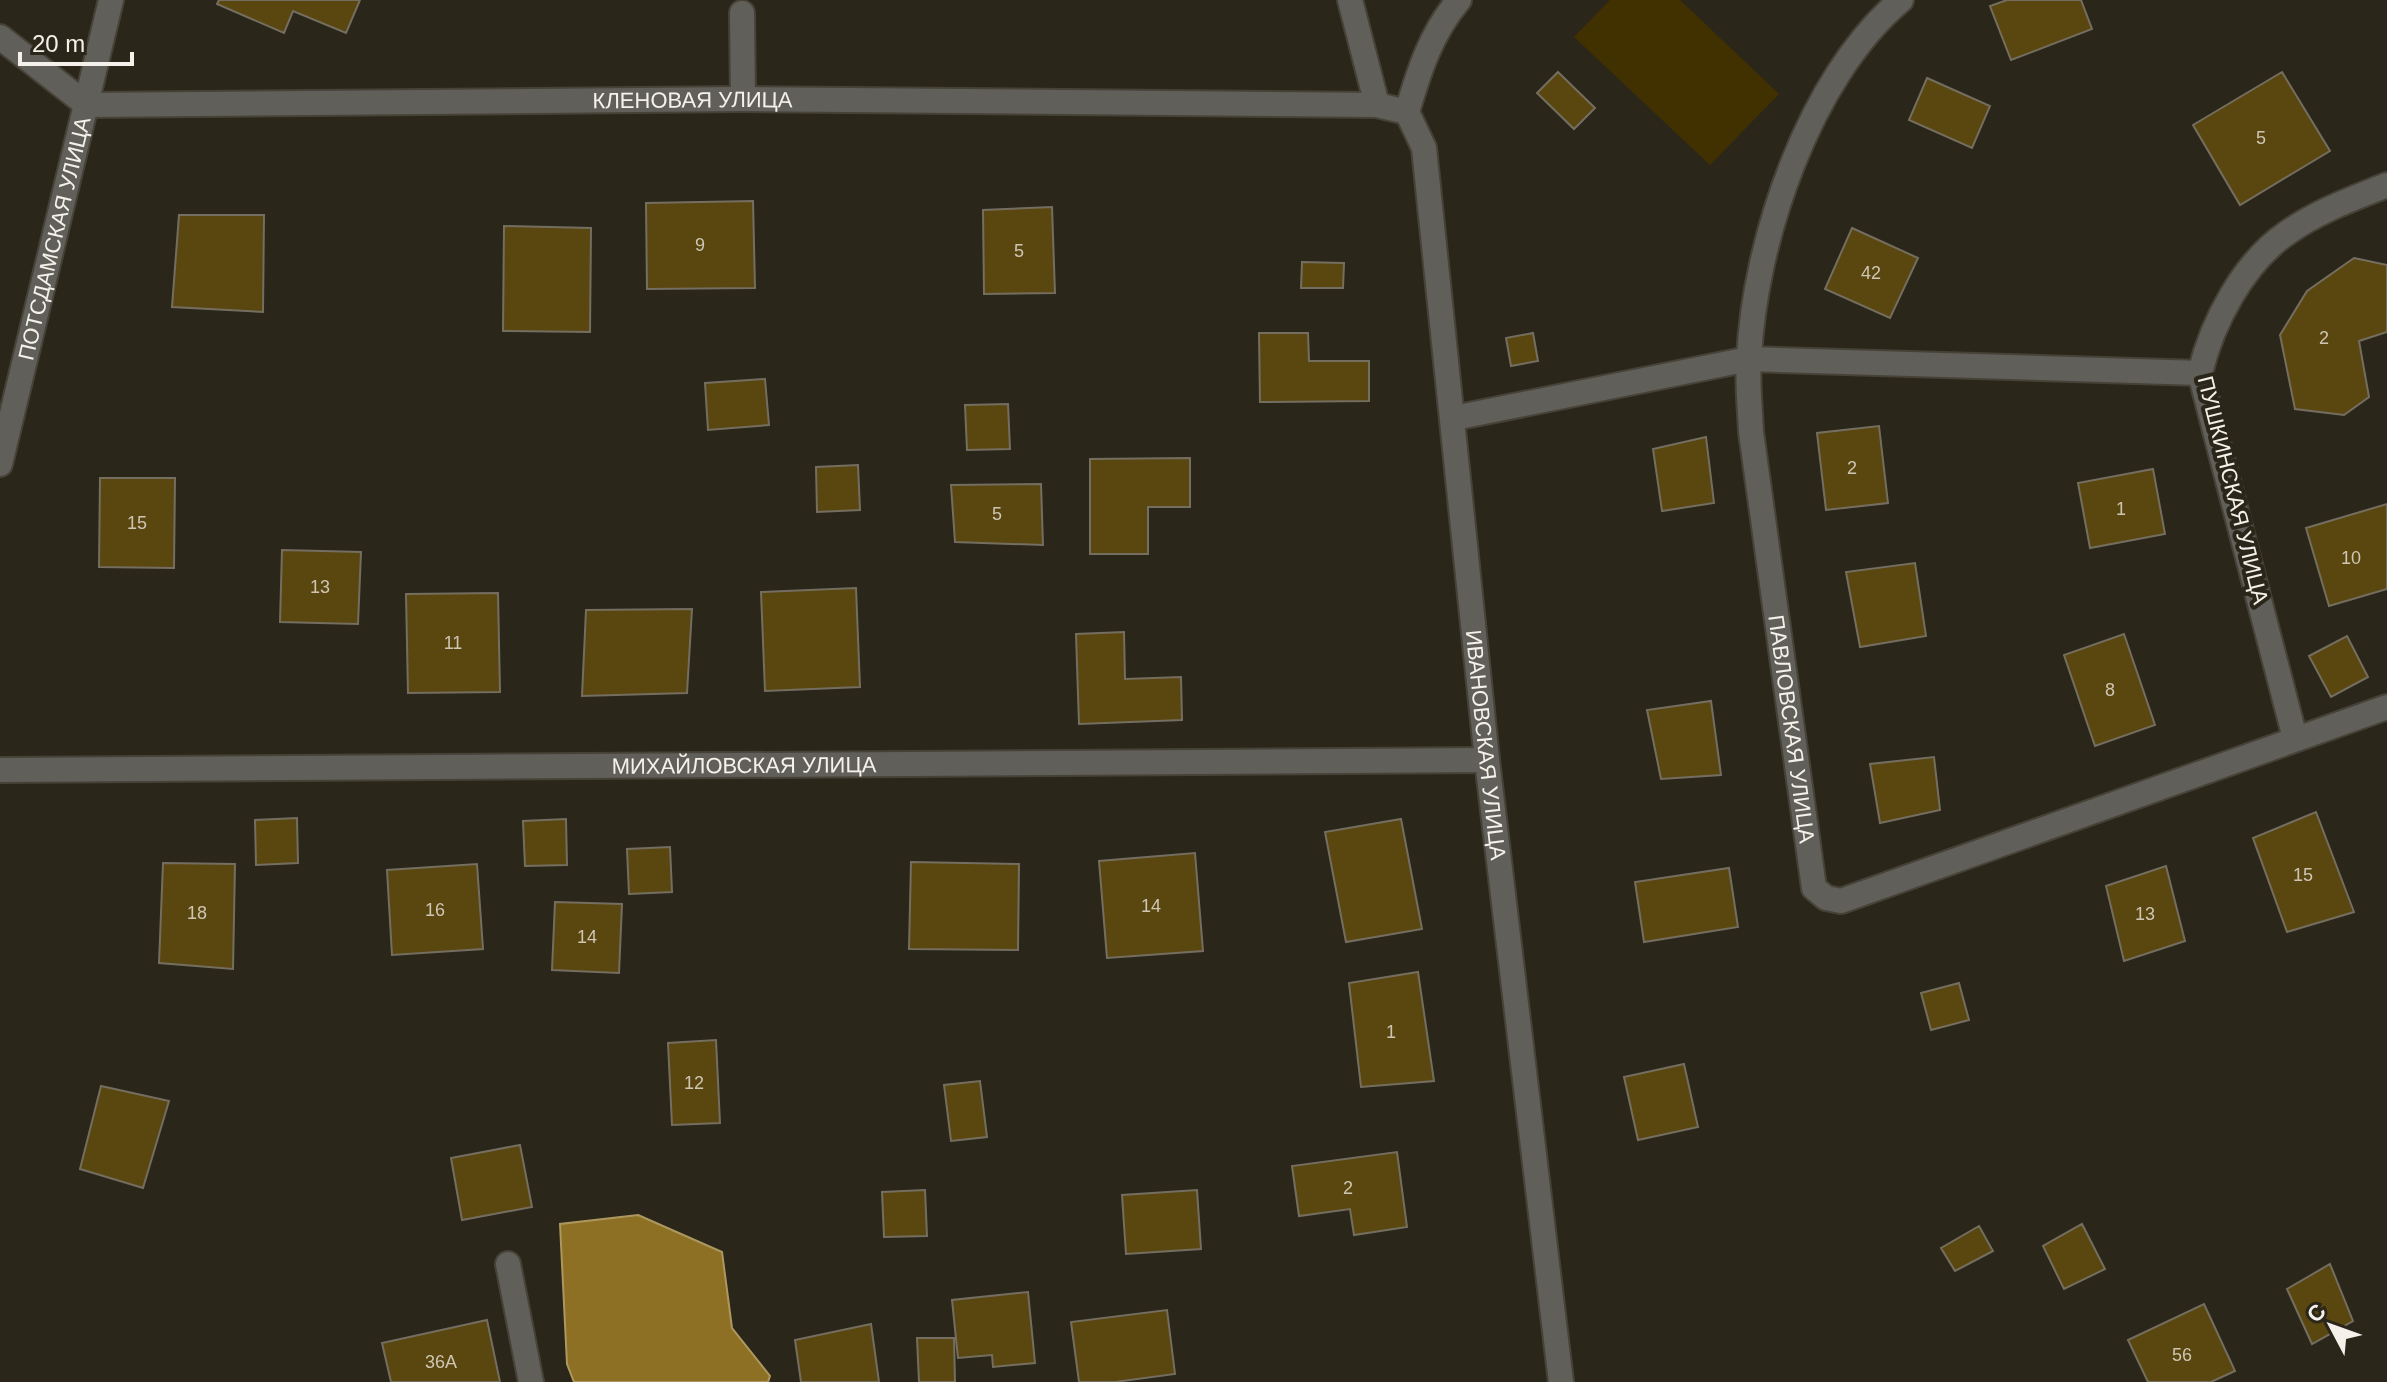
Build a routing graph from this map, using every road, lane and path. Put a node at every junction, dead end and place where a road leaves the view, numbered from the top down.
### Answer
1 (111, 0) edge
2 (1350, 0) edge
3 (1459, 0) edge
4 (1901, 0) edge
5 (742, 13) dead end
6 (0, 37) edge
7 (743, 99) junction
8 (87, 105) junction
9 (1377, 105) junction
10 (1407, 112) junction
11 (2387, 185) edge
12 (1749, 359) junction
13 (2200, 373) junction
14 (1454, 418) junction
15 (0, 464) edge
16 (2387, 707) edge
17 (2295, 738) junction
18 (1487, 760) junction
19 (0, 770) edge
20 (508, 1264) dead end
21 (531, 1382) edge
22 (1561, 1382) edge

1 - 8 street, ПОТСДАМСКАЯ УЛИЦА
2 - 9 street
3 - 10 street
4 - 12 street, ПАВЛОВСКАЯ УЛИЦА
5 - 7 street
6 - 8 street
7 - 8 street, КЛЕНОВАЯ УЛИЦА
7 - 9 street, КЛЕНОВАЯ УЛИЦА
8 - 15 street, ПОТСДАМСКАЯ УЛИЦА
9 - 10 street, КЛЕНОВАЯ УЛИЦА
10 - 14 street, ИВАНОВСКАЯ УЛИЦА
11 - 13 street, ПУШКИНСКАЯ УЛИЦА
12 - 13 street
12 - 14 street
12 - 17 street, ПАВЛОВСКАЯ УЛИЦА
13 - 17 street, ПУШКИНСКАЯ УЛИЦА
14 - 18 street, ИВАНОВСКАЯ УЛИЦА
16 - 17 street, ПАВЛОВСКАЯ УЛИЦА
18 - 19 street, МИХАЙЛОВСКАЯ УЛИЦА
18 - 22 street, ИВАНОВСКАЯ УЛИЦА
20 - 21 street

